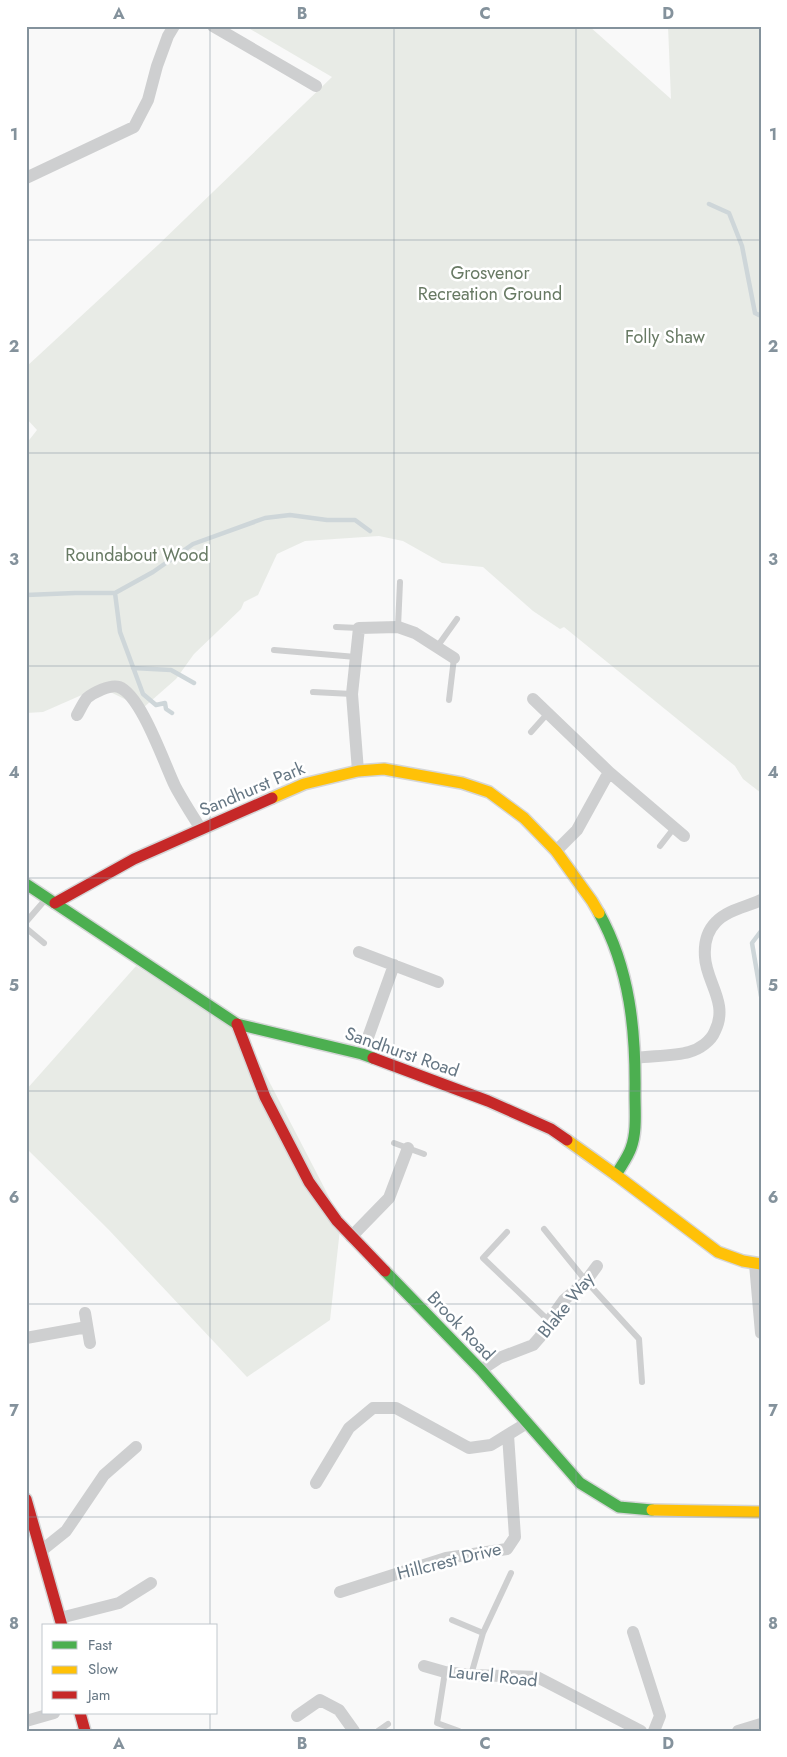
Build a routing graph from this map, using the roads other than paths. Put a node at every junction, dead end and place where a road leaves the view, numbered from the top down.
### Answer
1 (174, 26) edge
2 (213, 26) edge
3 (316, 86) dead end
4 (26, 178) edge
5 (400, 582) dead end
6 (457, 618) dead end
7 (336, 627) dead end
8 (398, 627) junction
9 (359, 628) junction
10 (437, 647) junction
11 (274, 650) dead end
12 (356, 657) junction
13 (454, 658) joint
14 (314, 692) dead end
15 (352, 694) junction
16 (533, 699) dead end
17 (449, 700) dead end
18 (548, 713) junction
19 (77, 715) dead end
20 (531, 732) dead end
21 (358, 771) junction
22 (609, 772) junction
23 (200, 829) junction
24 (679, 832) joint
25 (660, 846) dead end
26 (556, 851) junction
27 (26, 884) edge
28 (52, 900) junction
29 (758, 901) edge
30 (26, 922) edge
31 (26, 928) edge
32 (44, 943) dead end
33 (358, 952) dead end
34 (394, 965) junction
35 (438, 982) dead end
36 (237, 1024) junction
37 (362, 1054) junction
38 (636, 1058) junction
39 (394, 1143) dead end
40 (408, 1148) junction
41 (424, 1154) dead end
42 (616, 1175) junction
43 (544, 1229) dead end
44 (507, 1232) dead end
45 (351, 1237) junction
46 (758, 1264) edge
47 (597, 1266) dead end
48 (586, 1281) junction
49 (85, 1313) dead end
50 (548, 1321) junction
51 (88, 1328) junction
52 (761, 1333) edge
53 (26, 1338) edge
54 (90, 1343) dead end
55 (481, 1370) junction
56 (642, 1382) dead end
57 (526, 1423) junction
58 (508, 1435) junction
59 (136, 1447) dead end
60 (316, 1483) dead end
61 (26, 1499) edge
62 (761, 1512) edge
63 (41, 1550) junction
64 (511, 1573) dead end
65 (151, 1583) dead end
66 (340, 1592) dead end
67 (452, 1620) dead end
68 (61, 1622) edge
69 (633, 1632) dead end
70 (483, 1634) junction
71 (424, 1666) dead end
72 (445, 1672) junction
73 (471, 1676) junction
74 (50, 1714) edge
75 (80, 1714) edge
76 (297, 1716) dead end
77 (26, 1721) edge
78 (388, 1724) dead end
79 (761, 1724) edge
80 (85, 1731) edge
81 (354, 1731) edge
82 (378, 1731) edge
83 (460, 1731) edge
84 (641, 1731) edge
85 (654, 1731) edge
86 (738, 1731) edge

1 - 4 street
2 - 3 street
5 - 8 lane
6 - 10 lane
7 - 9 lane
8 - 9 street
8 - 10 street
9 - 12 street
10 - 13 street
11 - 12 lane
12 - 15 street
13 - 17 lane
14 - 15 lane
15 - 21 street
16 - 18 street
18 - 20 lane
18 - 22 street
19 - 23 street
21 - 23 street, Sandhurst Park
21 - 26 street, Sandhurst Park
22 - 24 street
22 - 26 street
23 - 28 street, Sandhurst Park
24 - 25 lane
26 - 38 street, Sandhurst Park
27 - 28 street, Sandhurst Road
28 - 30 lane
28 - 36 street, Sandhurst Road
29 - 38 street
31 - 32 lane
33 - 34 street
34 - 35 street
34 - 37 street
36 - 37 street, Sandhurst Road
36 - 45 street, Brook Road
37 - 42 street, Sandhurst Road
38 - 42 street, Sandhurst Park
39 - 40 lane
40 - 41 lane
40 - 45 street
42 - 46 street, Sandhurst Road
43 - 48 lane
44 - 50 lane
45 - 55 street, Brook Road
46 - 52 street
47 - 48 street, Blake Way
48 - 50 street, Blake Way
48 - 56 lane
49 - 51 street
50 - 55 street, Blake Way
51 - 53 street
51 - 54 street
55 - 57 street, Brook Road
57 - 58 street
57 - 62 street, Brook Road
58 - 60 street
58 - 66 street, Hillcrest Drive
59 - 63 street
61 - 63 street
63 - 68 street
64 - 70 lane
65 - 68 street
67 - 70 lane
69 - 85 street
70 - 73 lane
71 - 72 street, Laurel Road
72 - 73 street, Laurel Road
72 - 83 lane
73 - 84 street, Laurel Road
74 - 77 street
75 - 80 street
76 - 81 street
78 - 82 lane
79 - 86 street

